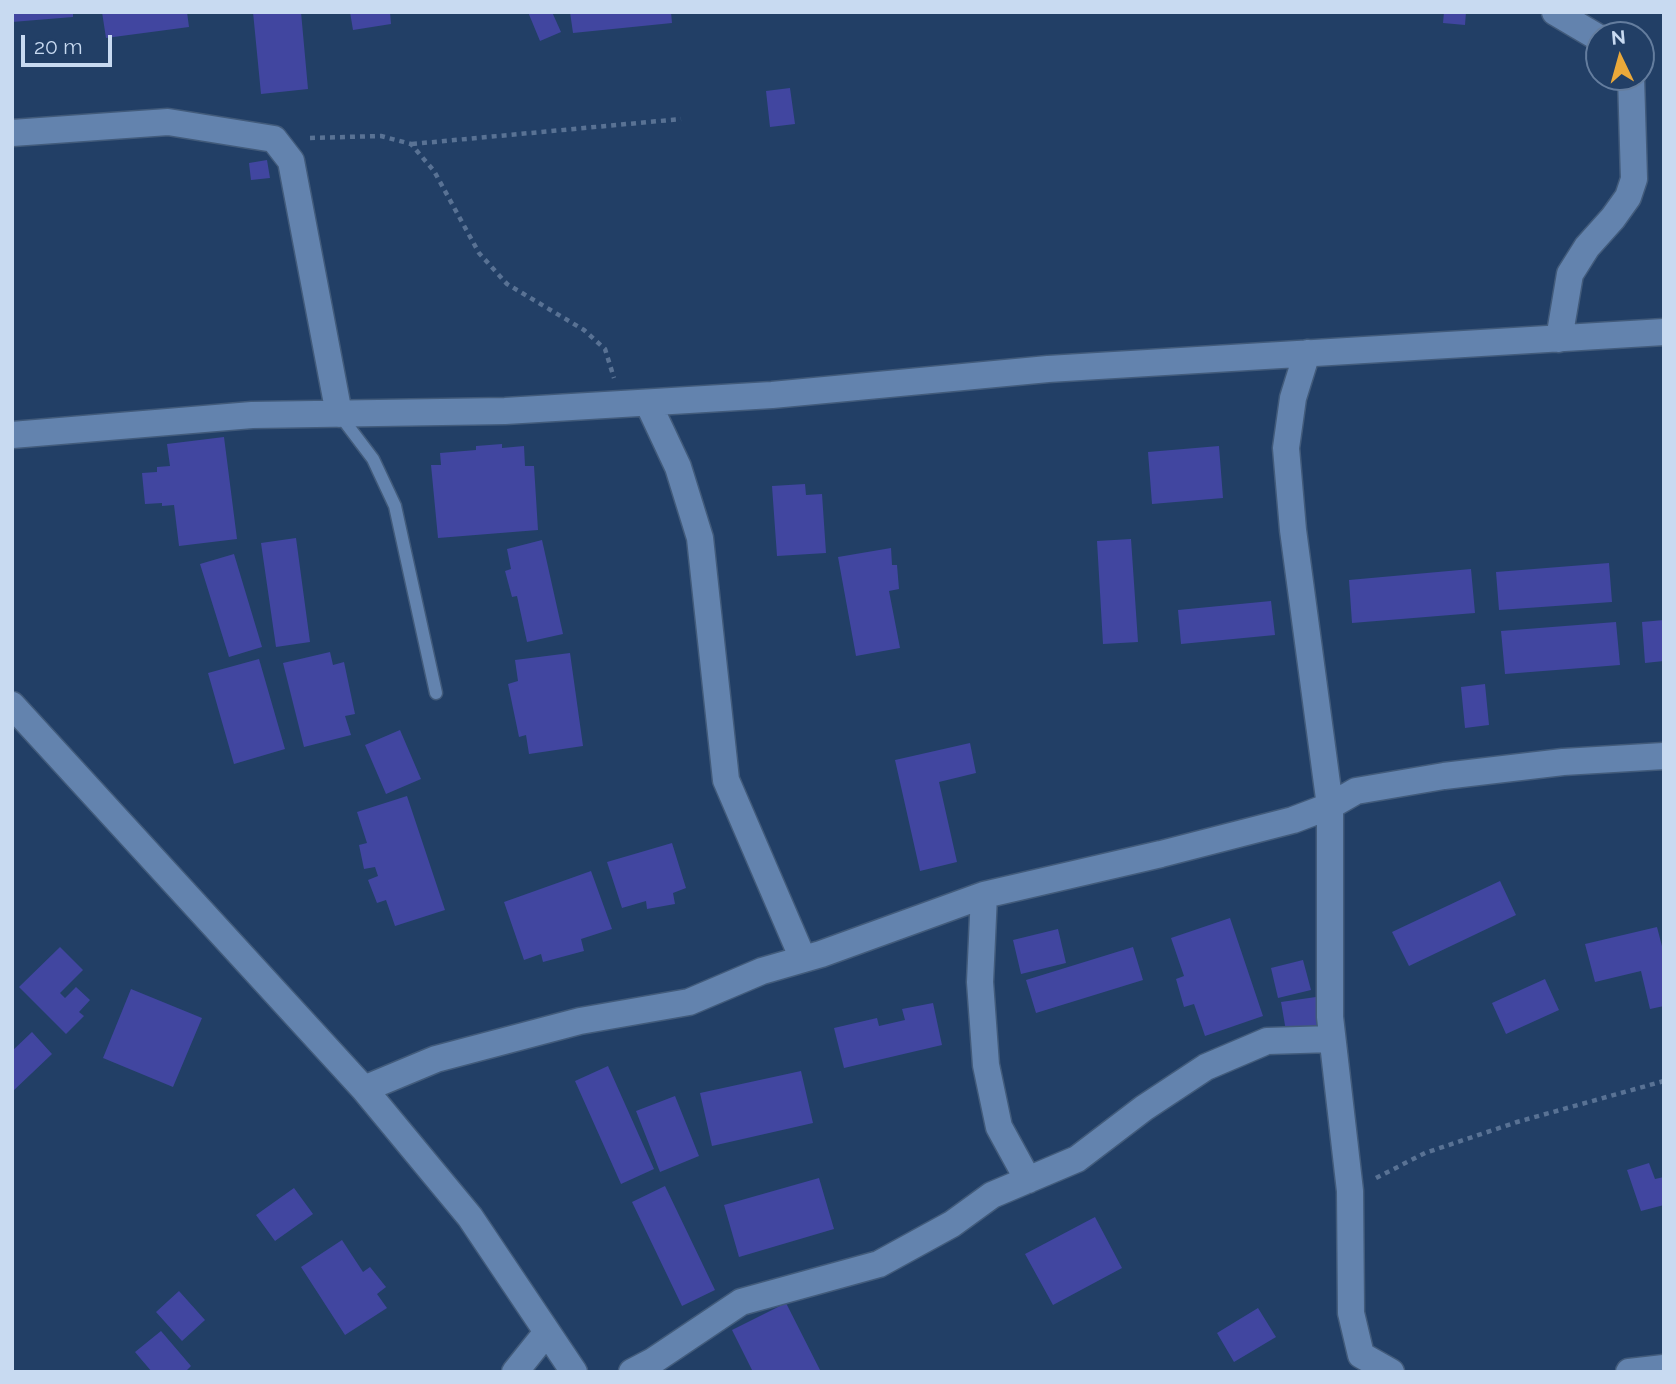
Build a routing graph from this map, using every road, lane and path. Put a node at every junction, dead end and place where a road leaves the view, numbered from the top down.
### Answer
1 (1555, 12) edge
2 (1585, 30) edge
3 (1631, 91) edge
4 (681, 119) dead end
5 (12, 133) edge
6 (274, 139) junction
7 (411, 145) junction
8 (1664, 332) edge
9 (1559, 339) junction
10 (1307, 354) junction
11 (648, 402) junction
12 (615, 404) junction
13 (339, 414) junction
14 (12, 435) edge
15 (436, 693) dead end
16 (12, 705) edge
17 (1664, 756) edge
18 (1330, 806) junction
19 (984, 895) junction
20 (803, 959) junction
21 (1332, 1039) junction
22 (1664, 1081) edge
23 (364, 1088) junction
24 (1028, 1180) junction
25 (1350, 1191) junction
26 (547, 1332) junction
27 (1664, 1368) edge
28 (515, 1372) edge
29 (574, 1372) edge
30 (632, 1372) edge
31 (1391, 1372) edge
32 (1629, 1372) edge

1 - 2 street
3 - 9 street
4 - 7 path
5 - 6 street
6 - 7 path
6 - 13 street
7 - 12 path
8 - 9 street
9 - 10 street
10 - 11 street
10 - 18 street
11 - 12 street
11 - 20 street
12 - 13 street
13 - 14 street
13 - 15 lane
16 - 23 street
17 - 18 street
18 - 19 street
18 - 21 street
19 - 20 street
19 - 24 street
20 - 23 street
21 - 24 street
21 - 25 street
22 - 25 path
23 - 26 street
24 - 30 street
25 - 31 street
26 - 28 street
26 - 29 street
27 - 32 street

